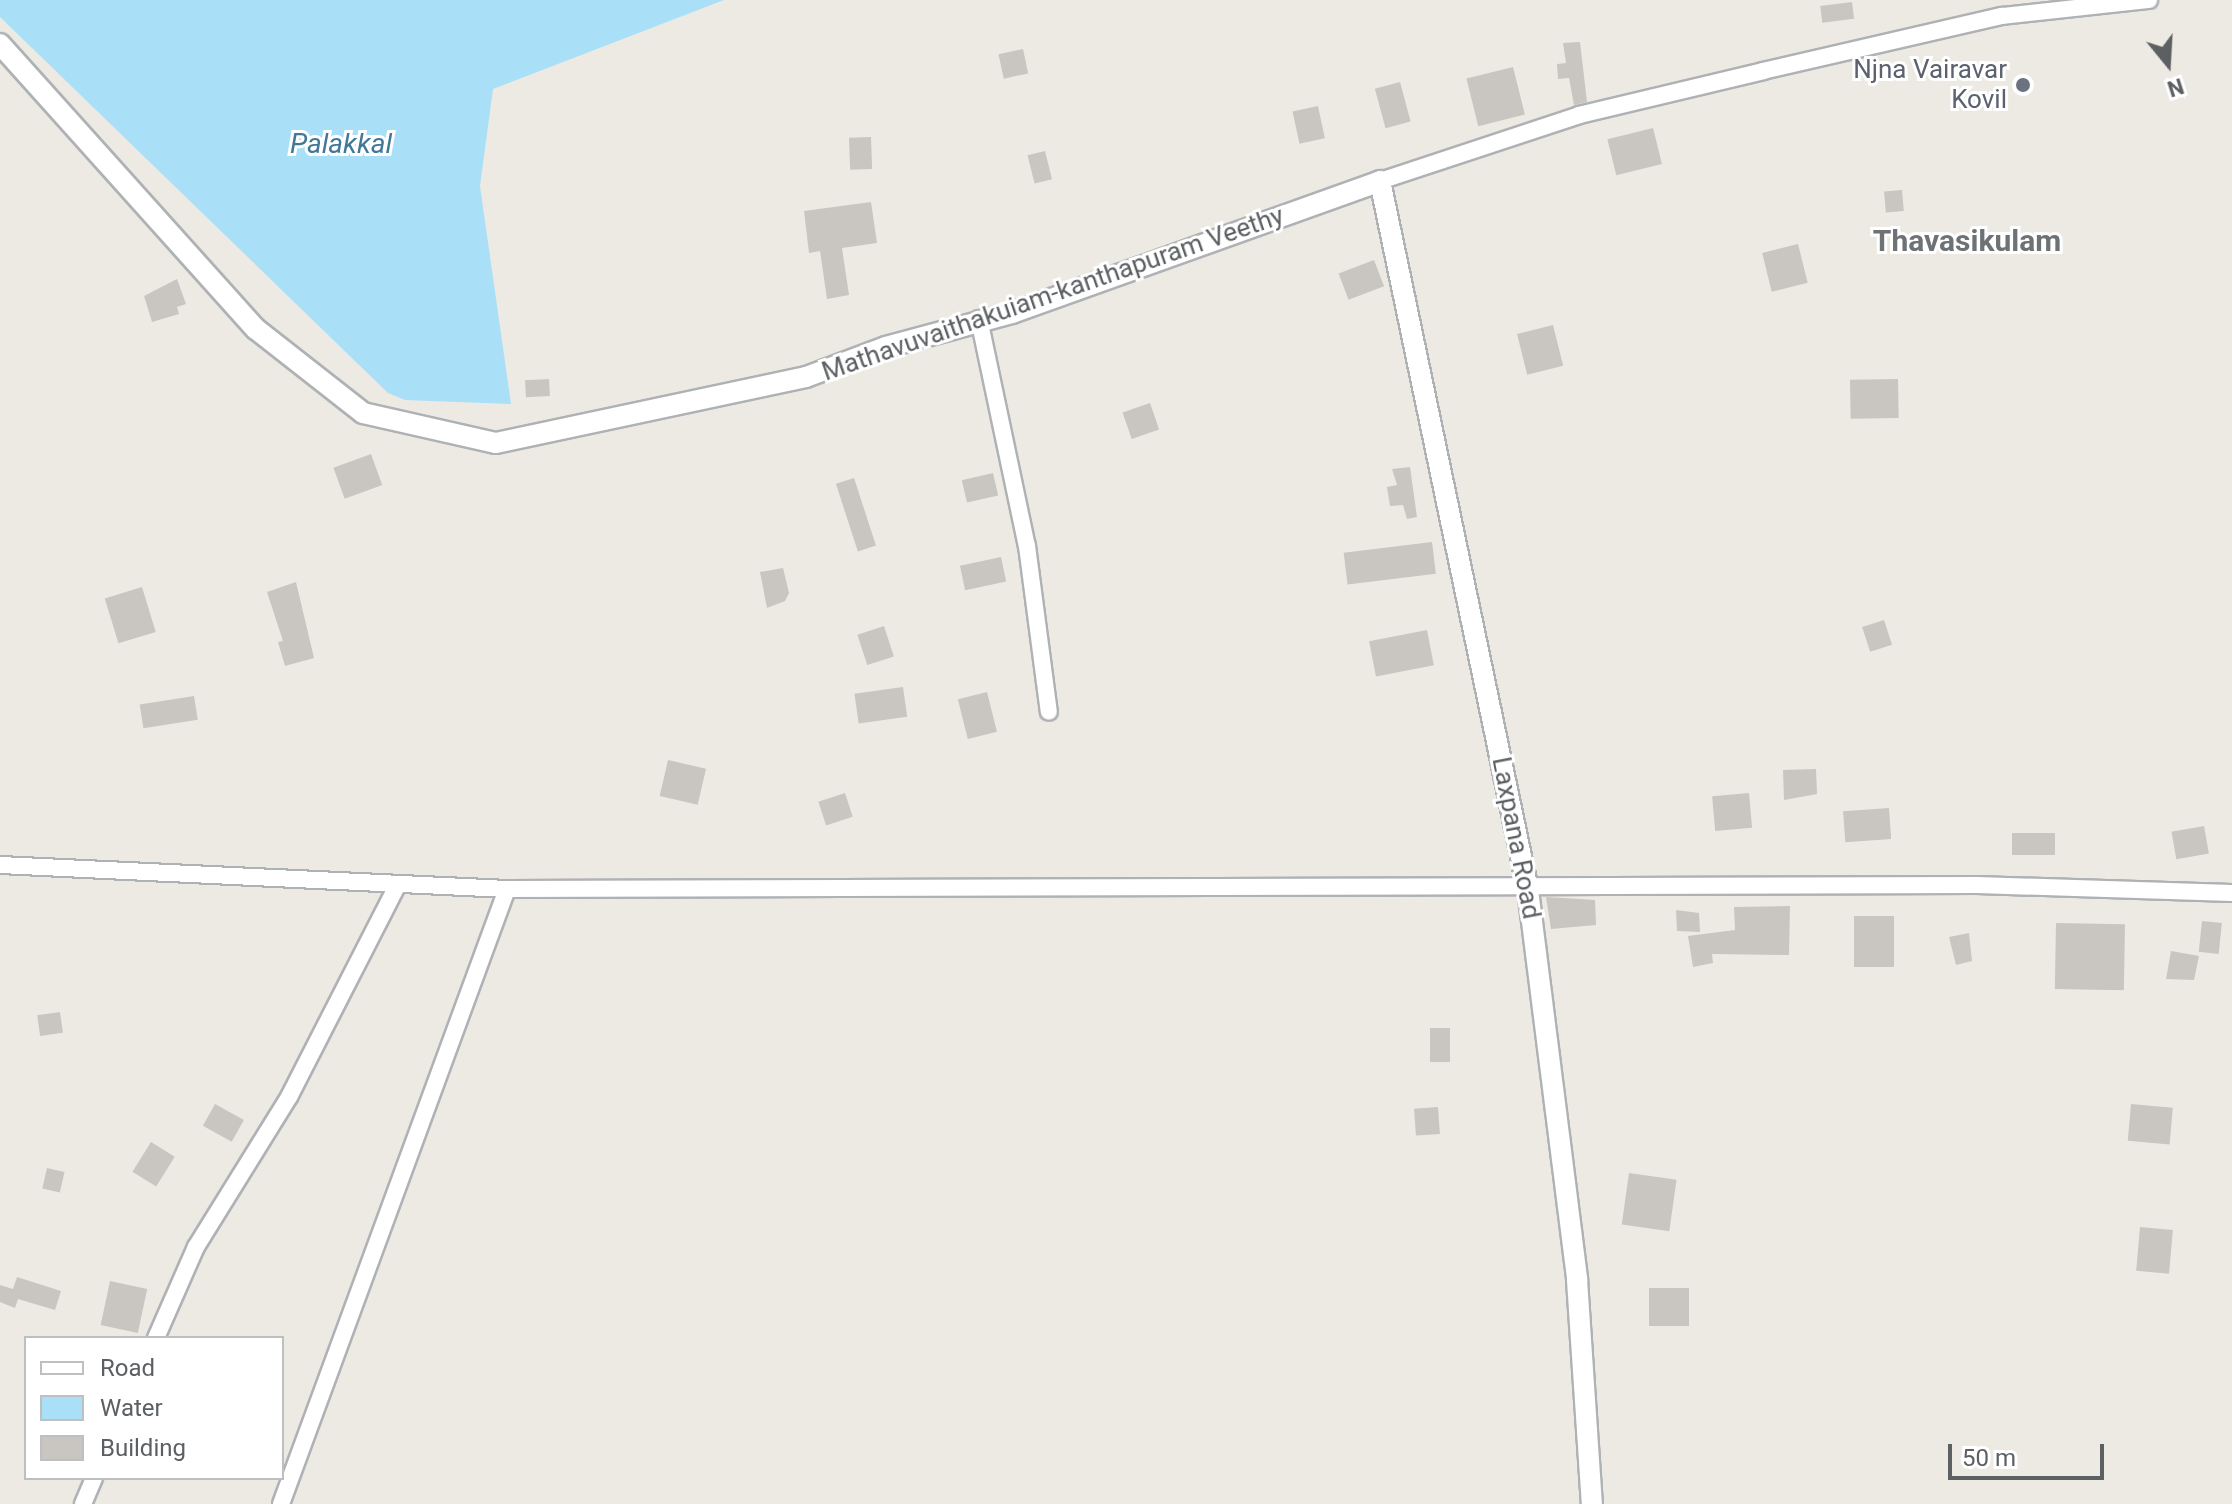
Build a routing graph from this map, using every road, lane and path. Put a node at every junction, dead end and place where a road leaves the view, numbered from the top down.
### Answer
1 (2149, 0) edge
2 (0, 44) edge
3 (1380, 181) junction
4 (979, 319) junction
5 (1049, 712) dead end
6 (0, 865) edge
7 (398, 884) junction
8 (507, 889) junction
9 (1528, 890) junction
10 (2232, 893) edge
11 (157, 1336) edge
12 (93, 1480) edge
13 (83, 1504) edge
14 (281, 1504) edge
15 (1592, 1504) edge

1 - 3 street, Mathavuvaithakuiam-kanthapuram Veethy
2 - 4 street, Mathavuvaithakuiam-kanthapuram Veethy
3 - 4 street, Mathavuvaithakuiam-kanthapuram Veethy
3 - 9 street, Laxpana Road
4 - 5 street
6 - 7 street
7 - 8 street
7 - 11 street
8 - 9 street
8 - 14 street
9 - 10 street
9 - 15 street, Laxpana Road
12 - 13 street

